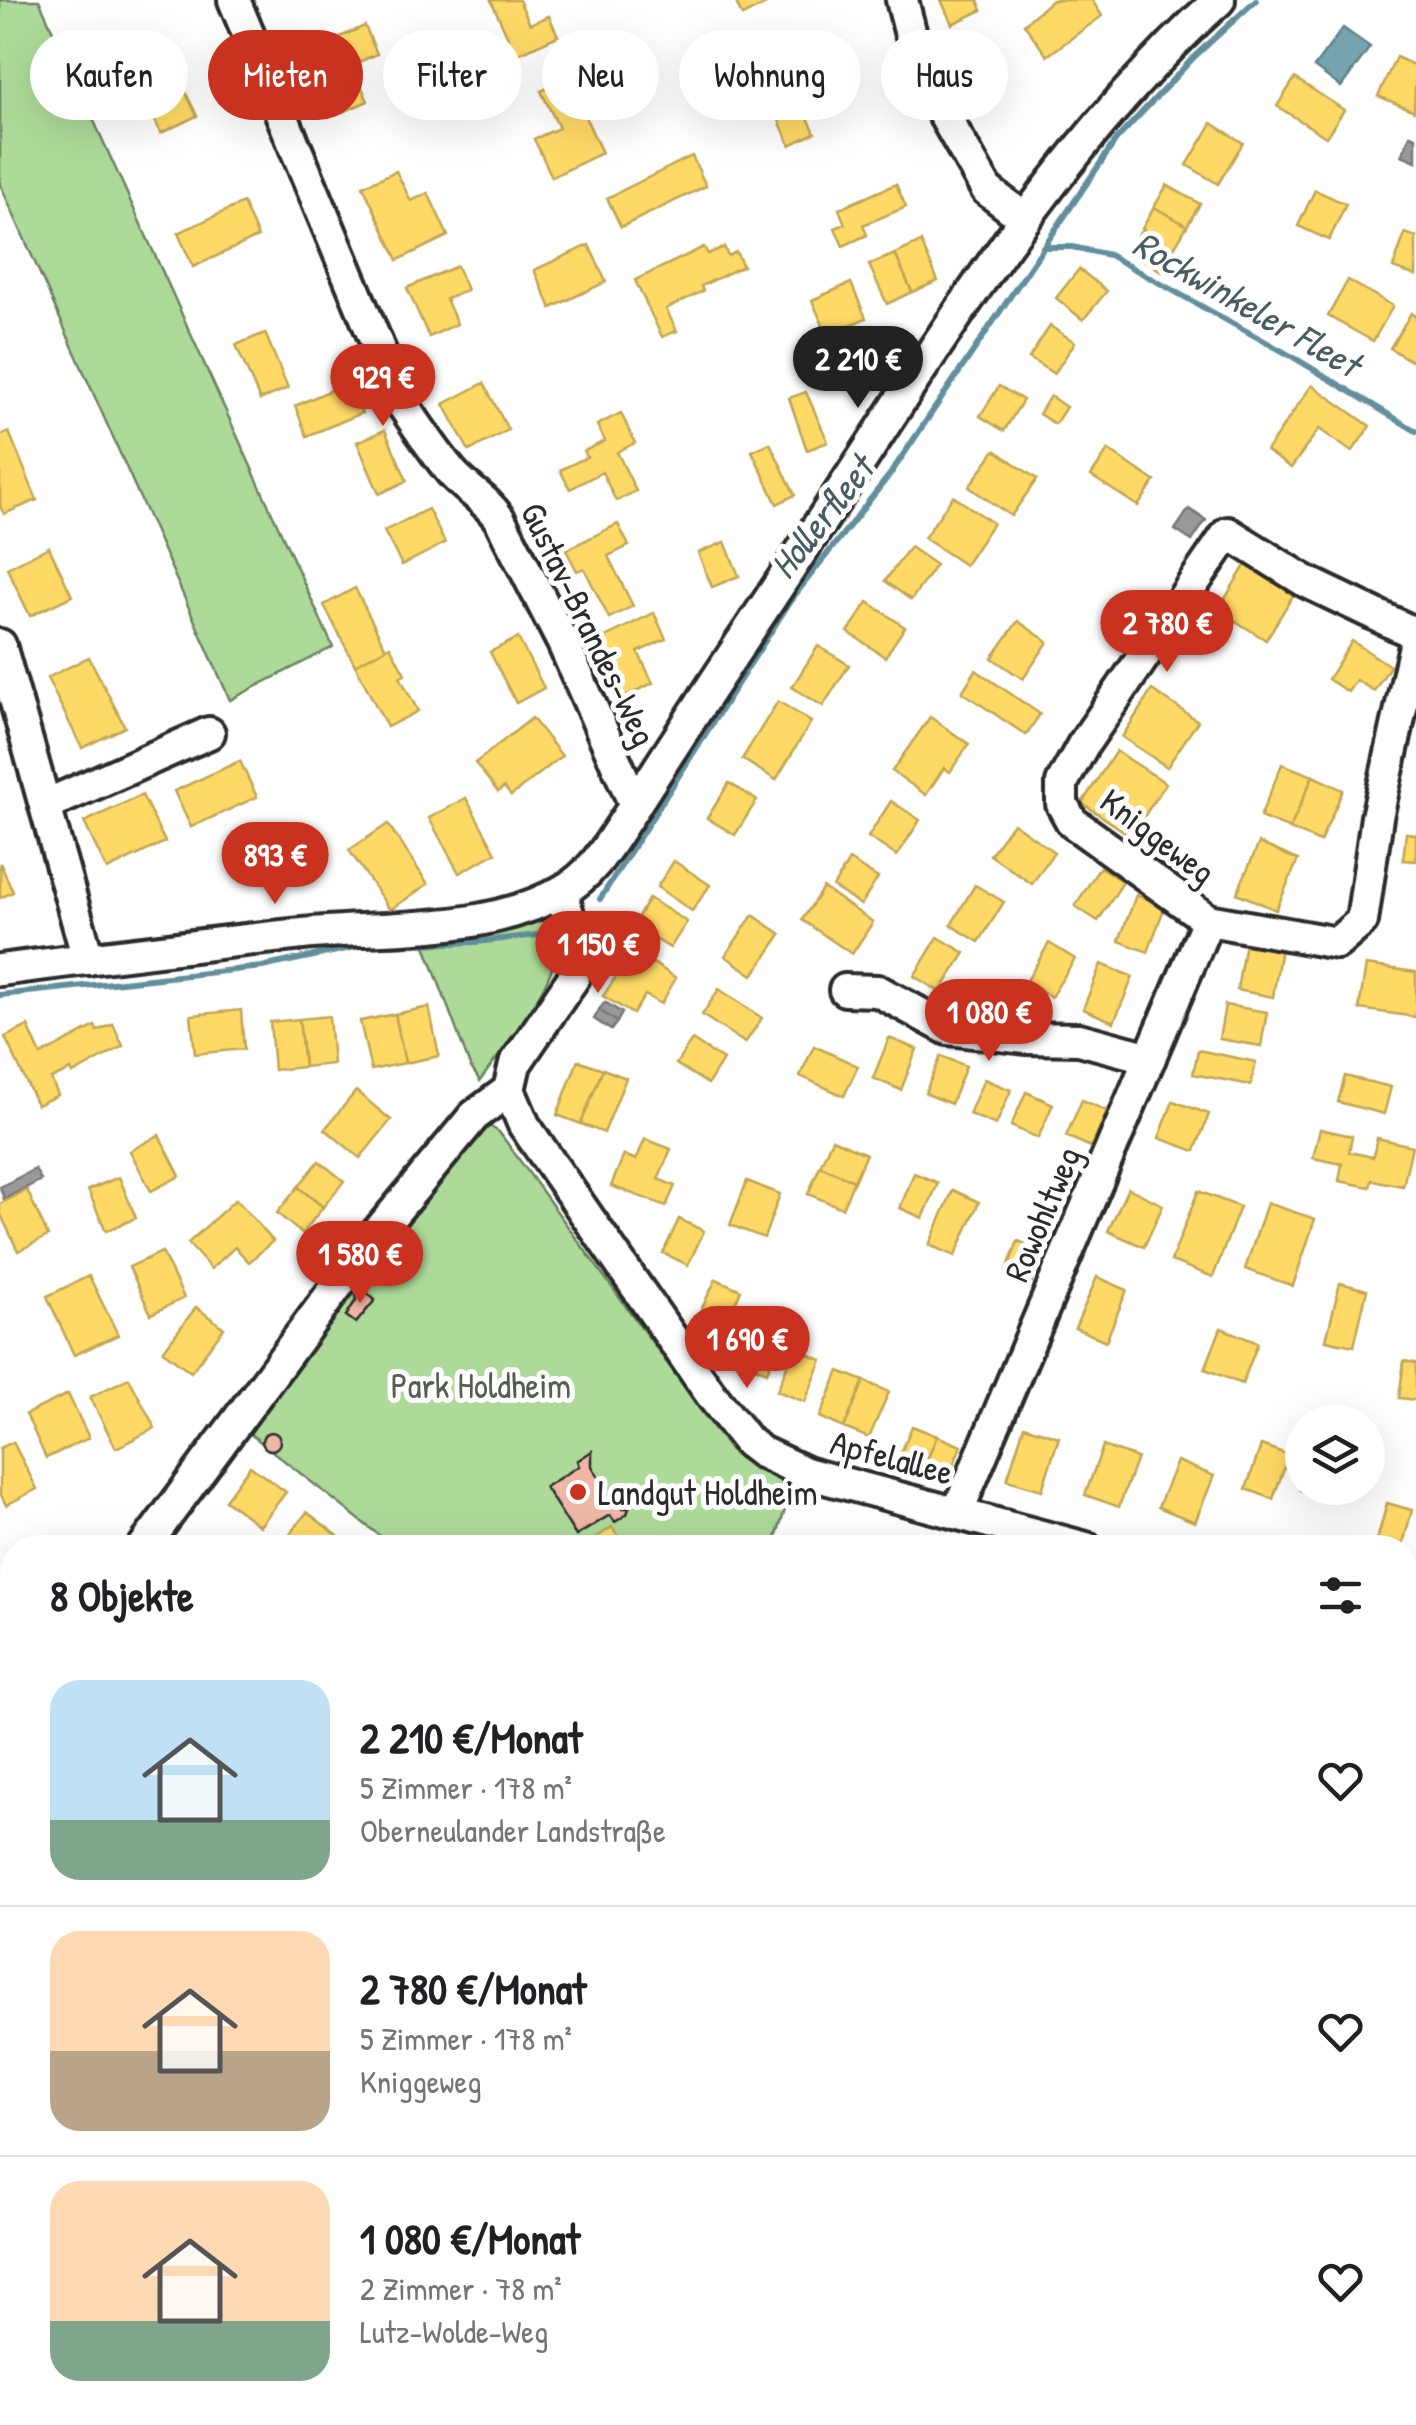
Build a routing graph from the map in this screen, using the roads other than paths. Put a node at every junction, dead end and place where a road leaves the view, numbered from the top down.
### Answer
1 (234, 0) edge
2 (902, 0) edge
3 (1220, 0) edge
4 (1026, 219) junction
5 (1416, 637) edge
6 (0, 645) edge
7 (209, 733) dead end
8 (635, 805) junction
9 (46, 806) junction
10 (562, 892) junction
11 (1201, 932) junction
12 (88, 959) junction
13 (0, 970) edge
14 (844, 990) dead end
15 (1150, 1058) junction
16 (509, 1090) junction
17 (957, 1514) junction
18 (153, 1535) edge
19 (1037, 1535) edge

1 - 8 street, Gustav-Brandes-Weg
2 - 4 street
3 - 4 street
4 - 8 street
5 - 11 street, Kniggeweg
5 - 11 street, Kniggeweg
6 - 9 street
7 - 9 street
8 - 10 street
9 - 12 street
10 - 12 street
10 - 16 street
11 - 15 street, Rowohltweg
12 - 13 street
14 - 15 street
15 - 17 street, Rowohltweg
16 - 17 street, Apfelallee
16 - 18 street
17 - 19 street, Apfelallee

